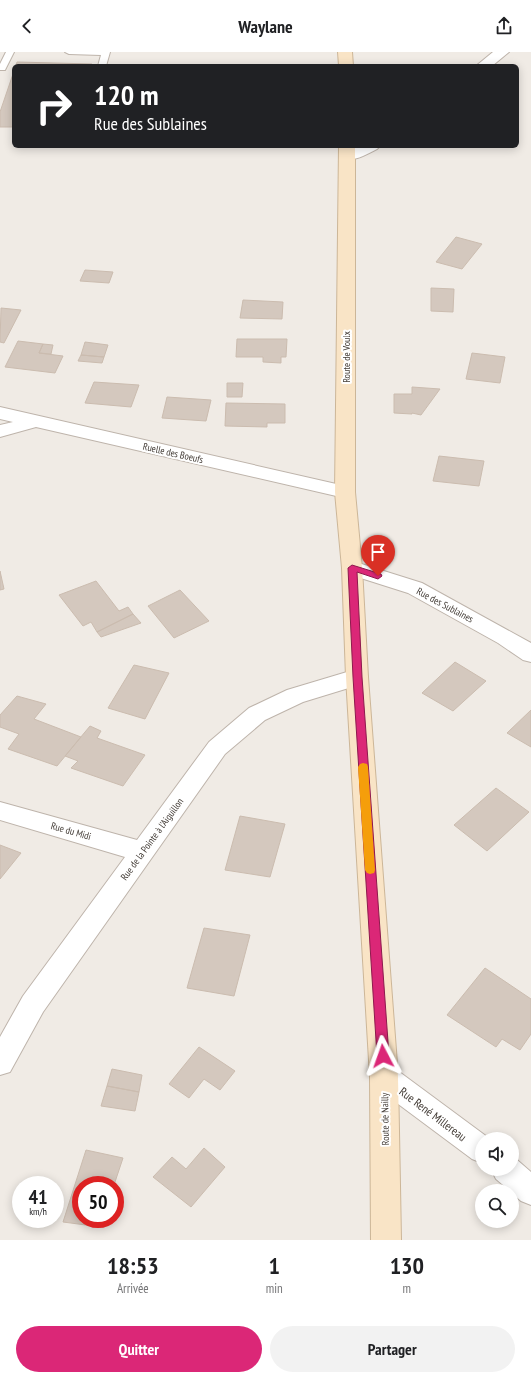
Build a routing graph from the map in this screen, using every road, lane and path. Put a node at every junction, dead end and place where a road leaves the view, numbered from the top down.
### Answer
1 (10, 52) edge
2 (69, 52) edge
3 (345, 52) edge
4 (502, 52) edge
5 (106, 53) edge
6 (103, 64) edge
7 (346, 64) edge
8 (486, 64) edge
9 (2, 68) dead end
10 (362, 148) edge
11 (348, 151) edge
12 (0, 413) edge
13 (34, 421) junction
14 (0, 431) edge
15 (345, 492) junction
16 (352, 568) junction
17 (531, 654) edge
18 (357, 677) junction
19 (0, 811) edge
20 (143, 852) junction
21 (0, 1063) edge
22 (384, 1077) junction
23 (475, 1145) edge
24 (514, 1176) edge
25 (531, 1191) edge
26 (386, 1240) edge

1 - 9 lane
2 - 5 lane
3 - 7 main road
4 - 8 street
5 - 6 lane
10 - 11 street
11 - 15 main road, Route de Voulx
12 - 13 street, Ruelle des Boeufs
13 - 14 street
13 - 15 street, Ruelle des Boeufs
15 - 16 main road, Route de Voulx
16 - 17 street, Rue des Sublaines
16 - 18 main road, Route de Nailly
18 - 20 street, Rue de la Pointe à l'Aiguillon
18 - 22 main road, Route de Nailly
19 - 20 street, Rue du Midi
20 - 21 street, Rue de la Pointe à l'Aiguillon
22 - 23 street, Rue René Millereau
22 - 26 main road, Route de Nailly
24 - 25 street

